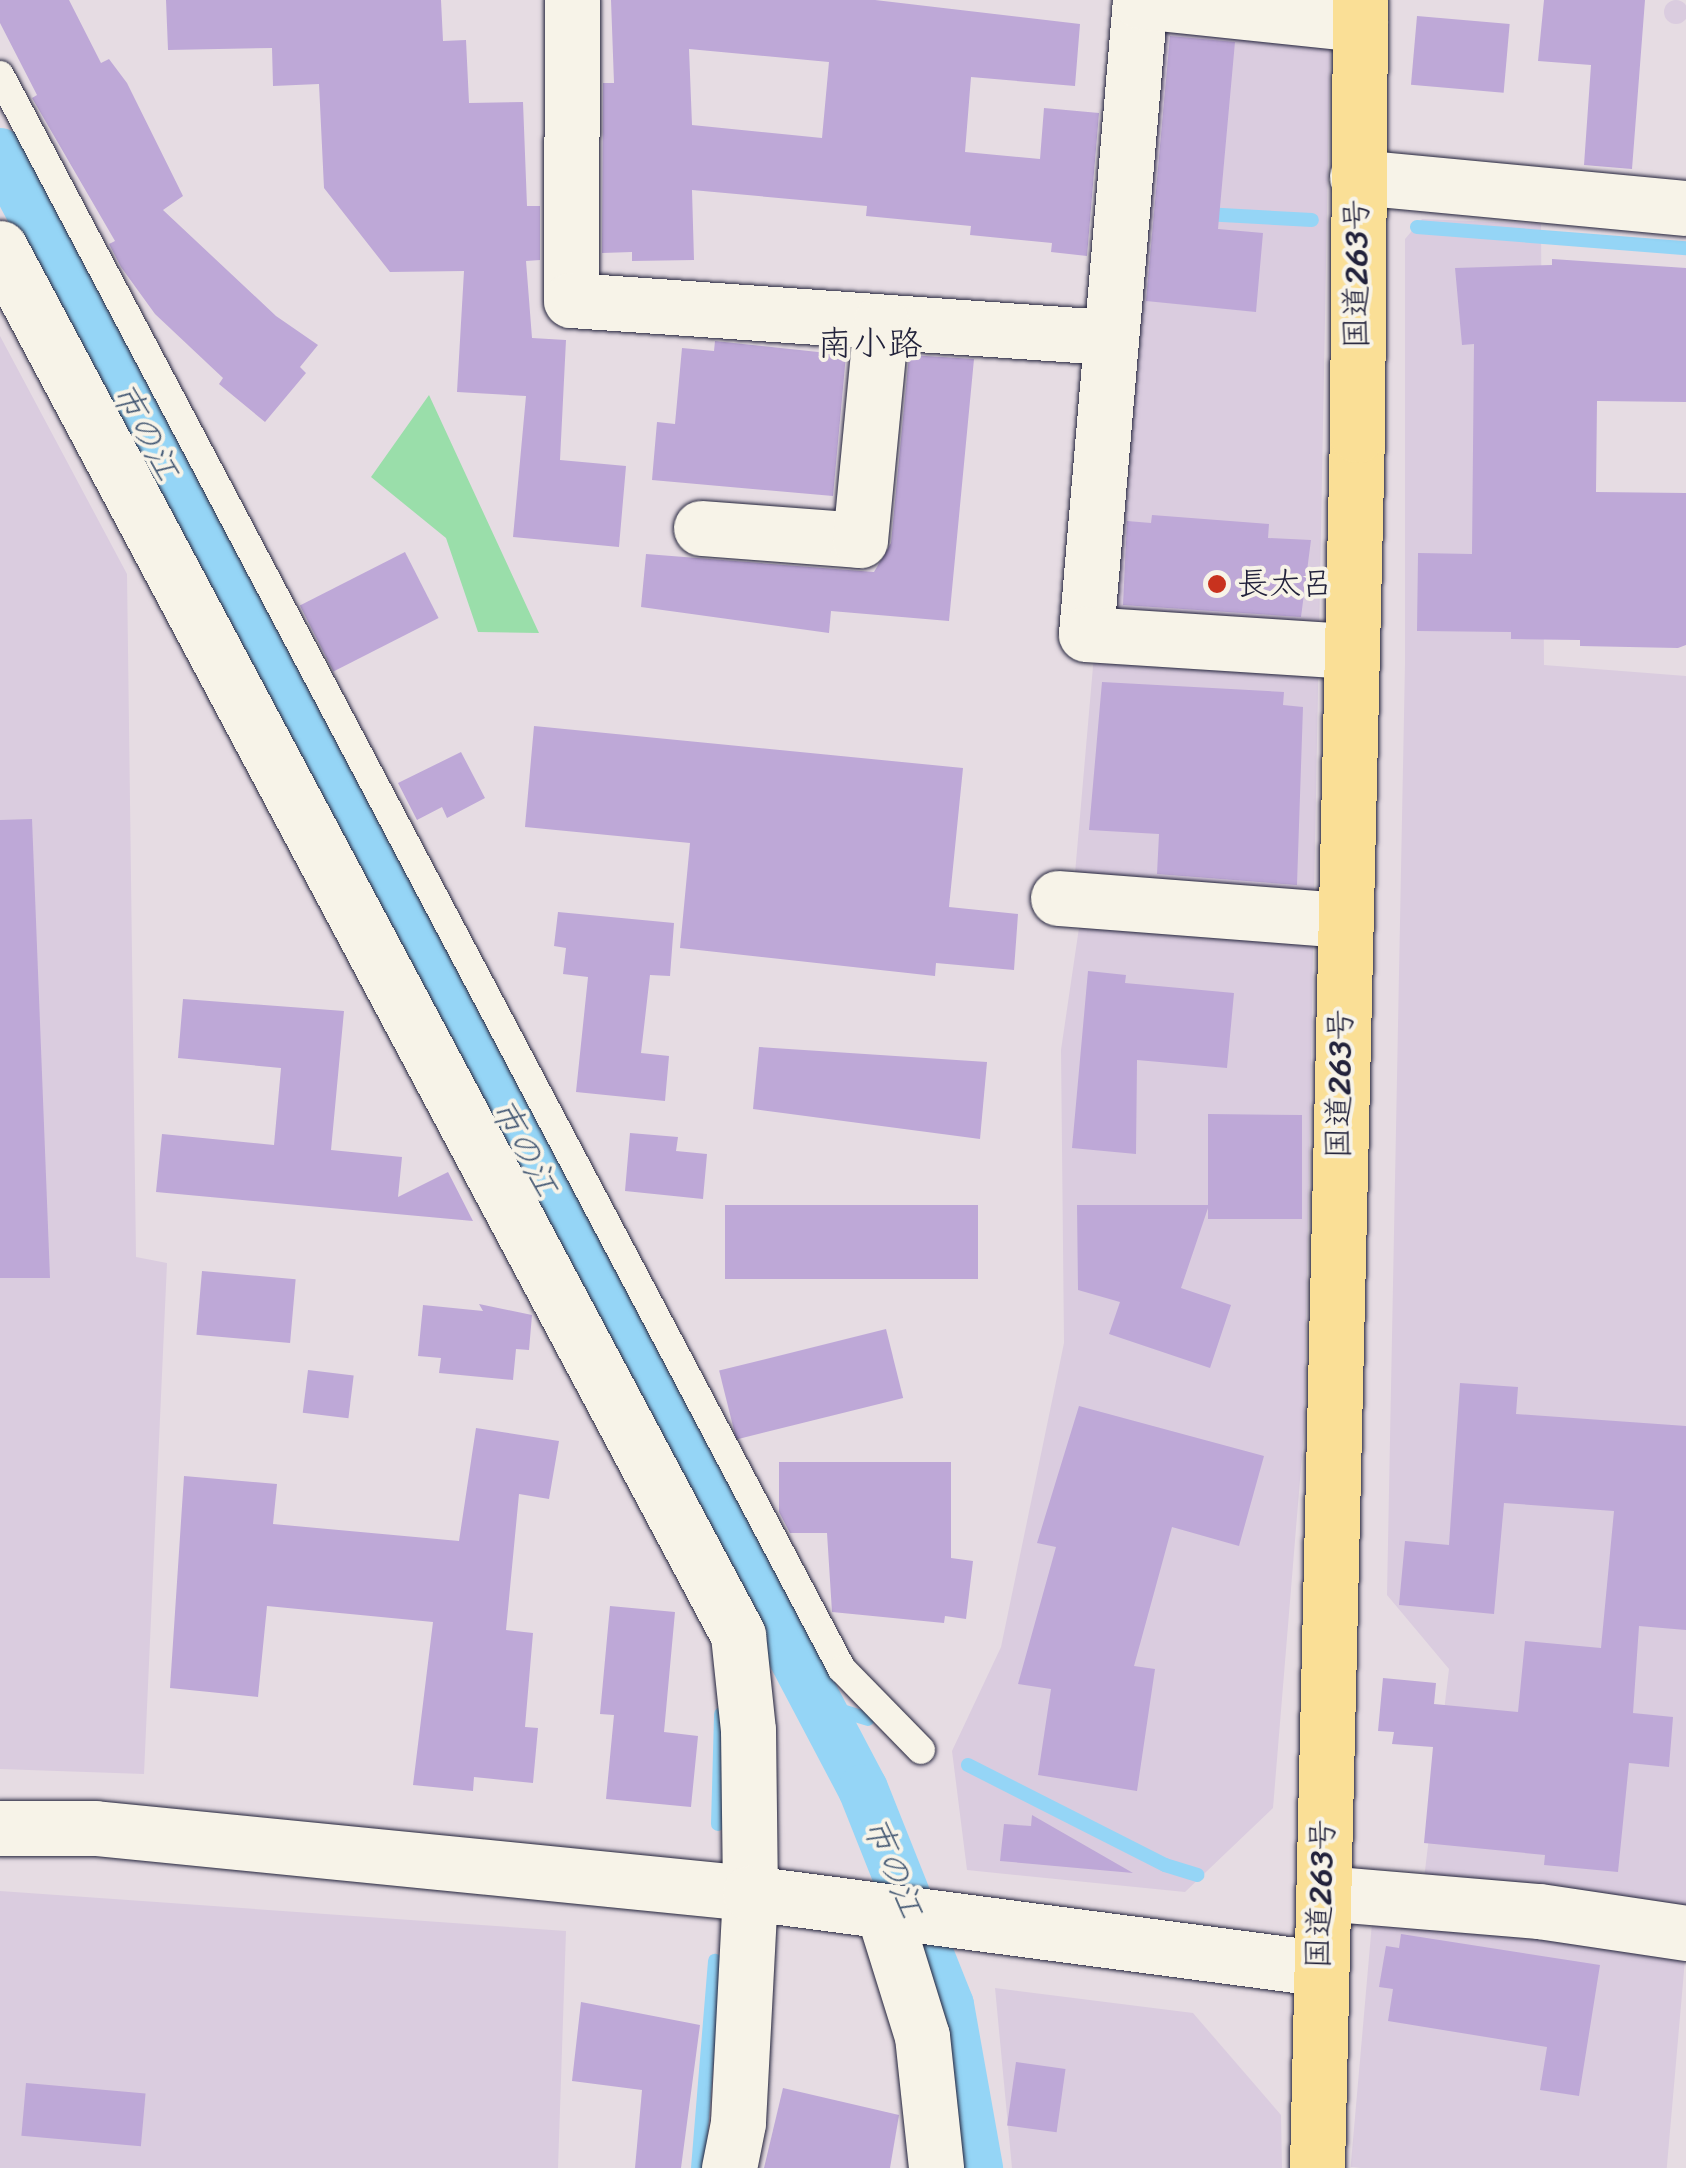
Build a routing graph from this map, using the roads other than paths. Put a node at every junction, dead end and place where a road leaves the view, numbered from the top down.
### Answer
1 (572, 0) edge
2 (1140, 0) edge
3 (1360, 12) edge
4 (0, 76) edge
5 (1357, 177) junction
6 (1686, 208) edge
7 (0, 248) edge
8 (881, 322) junction
9 (1108, 337) junction
10 (701, 528) dead end
11 (1350, 651) junction
12 (1058, 898) dead end
13 (1343, 920) junction
14 (921, 1750) dead end
15 (0, 1828) edge
16 (750, 1893) junction
17 (1323, 1893) junction
18 (883, 1910) junction
19 (1686, 1933) edge
20 (1318, 1968) junction
21 (730, 2168) edge
22 (936, 2168) edge
23 (1316, 2168) edge

1 - 8 street
2 - 3 street
2 - 9 street
3 - 5 highway, 国道263号
4 - 14 lane
5 - 6 street
5 - 11 highway, 国道263号
7 - 16 street
8 - 9 street
8 - 10 street
9 - 11 street
11 - 13 highway, 国道263号
12 - 13 street
13 - 17 highway, 国道263号
15 - 16 street
16 - 18 street
16 - 21 street
17 - 19 street
17 - 20 highway, 国道263号
18 - 20 street
18 - 22 street
20 - 23 highway, 国道263号

